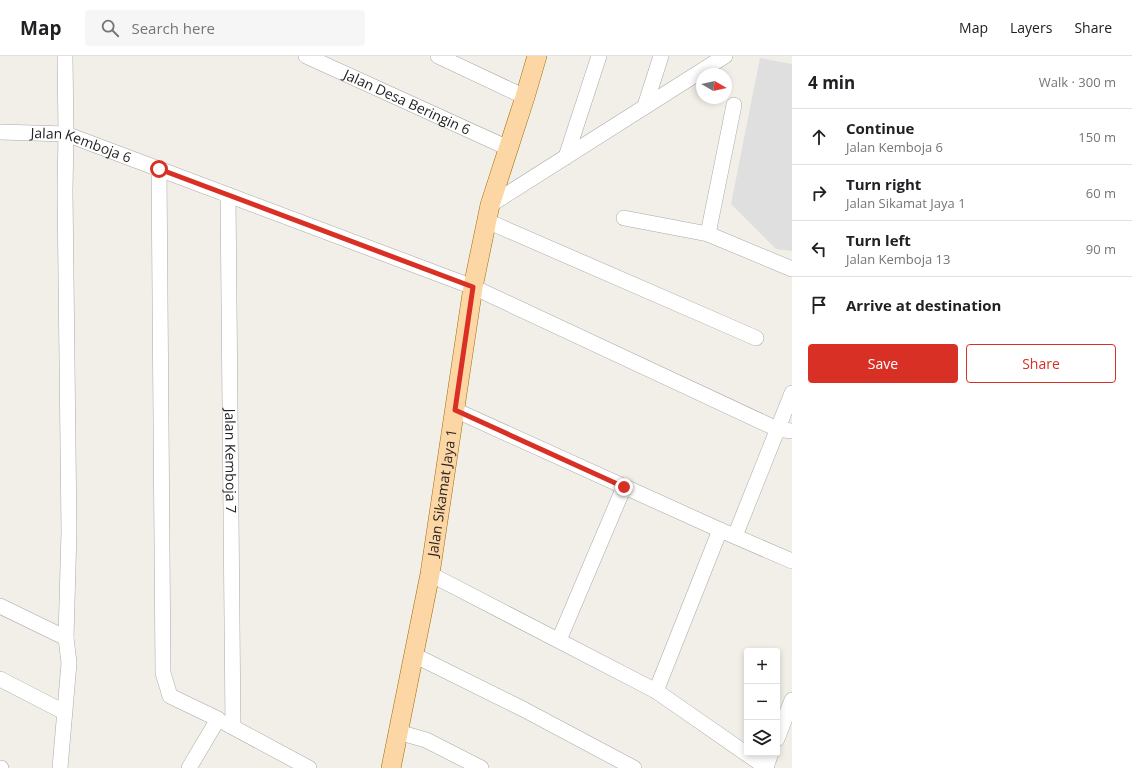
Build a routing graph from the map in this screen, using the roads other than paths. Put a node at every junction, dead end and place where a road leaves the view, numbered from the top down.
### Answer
1 (65, 56) edge
2 (306, 56) edge
3 (438, 56) edge
4 (537, 56) edge
5 (599, 56) edge
6 (661, 56) edge
7 (718, 59) edge
8 (338, 63) edge
9 (525, 97) junction
10 (734, 105) dead end
11 (646, 106) junction
12 (0, 132) edge
13 (66, 134) junction
14 (508, 148) junction
15 (566, 157) junction
16 (159, 169) junction
17 (228, 195) junction
18 (488, 213) junction
19 (624, 218) dead end
20 (708, 234) junction
21 (792, 269) edge
22 (473, 287) junction
23 (756, 338) dead end
24 (792, 393) edge
25 (455, 410) junction
26 (777, 429) junction
27 (792, 431) edge
28 (624, 487) junction
29 (720, 530) junction
30 (734, 536) junction
31 (792, 561) edge
32 (430, 574) junction
33 (0, 606) edge
34 (66, 638) junction
35 (559, 640) junction
36 (414, 655) junction
37 (0, 679) edge
38 (656, 691) junction
39 (792, 700) edge
40 (64, 712) junction
41 (218, 719) junction
42 (233, 727) junction
43 (780, 730) edge
44 (398, 732) junction
45 (770, 756) edge
46 (60, 768) edge
47 (189, 768) edge
48 (309, 768) edge
49 (391, 768) edge
50 (481, 768) edge
51 (634, 768) edge
52 (766, 768) edge

1 - 13 street
2 - 8 street, Jalan Desa Beringin 6
3 - 9 street
4 - 9 main road, Jalan Sikamat Jaya 1
5 - 15 street
6 - 11 street
7 - 11 street
8 - 14 street, Jalan Desa Beringin 6
9 - 14 main road, Jalan Sikamat Jaya 1
10 - 20 street
11 - 15 street
12 - 13 street, Jalan Kemboja 6
13 - 16 street, Jalan Kemboja 6
13 - 34 street
14 - 18 main road, Jalan Sikamat Jaya 1
15 - 18 street
16 - 17 street, Jalan Kemboja 6
16 - 41 street
17 - 22 street, Jalan Kemboja 6
17 - 42 street, Jalan Kemboja 7
18 - 22 main road, Jalan Sikamat Jaya 1
18 - 23 street
19 - 20 street
20 - 21 street
22 - 25 main road, Jalan Sikamat Jaya 1
22 - 26 street, Jalan Kemboja 6
24 - 26 street
25 - 28 street
25 - 32 main road, Jalan Sikamat Jaya 1
26 - 27 street, Jalan Kemboja 6
26 - 30 street
28 - 29 street
28 - 35 street
29 - 30 street
29 - 38 street
30 - 31 street
32 - 35 street
32 - 36 main road, Jalan Sikamat Jaya 1
33 - 34 street
34 - 40 street
35 - 38 street
36 - 44 main road, Jalan Sikamat Jaya 1
36 - 51 street
37 - 40 street
38 - 52 street
39 - 43 street
40 - 46 street
41 - 42 street
41 - 47 street
42 - 48 street
44 - 49 main road, Jalan Sikamat Jaya 1
44 - 50 street
45 - 52 street

